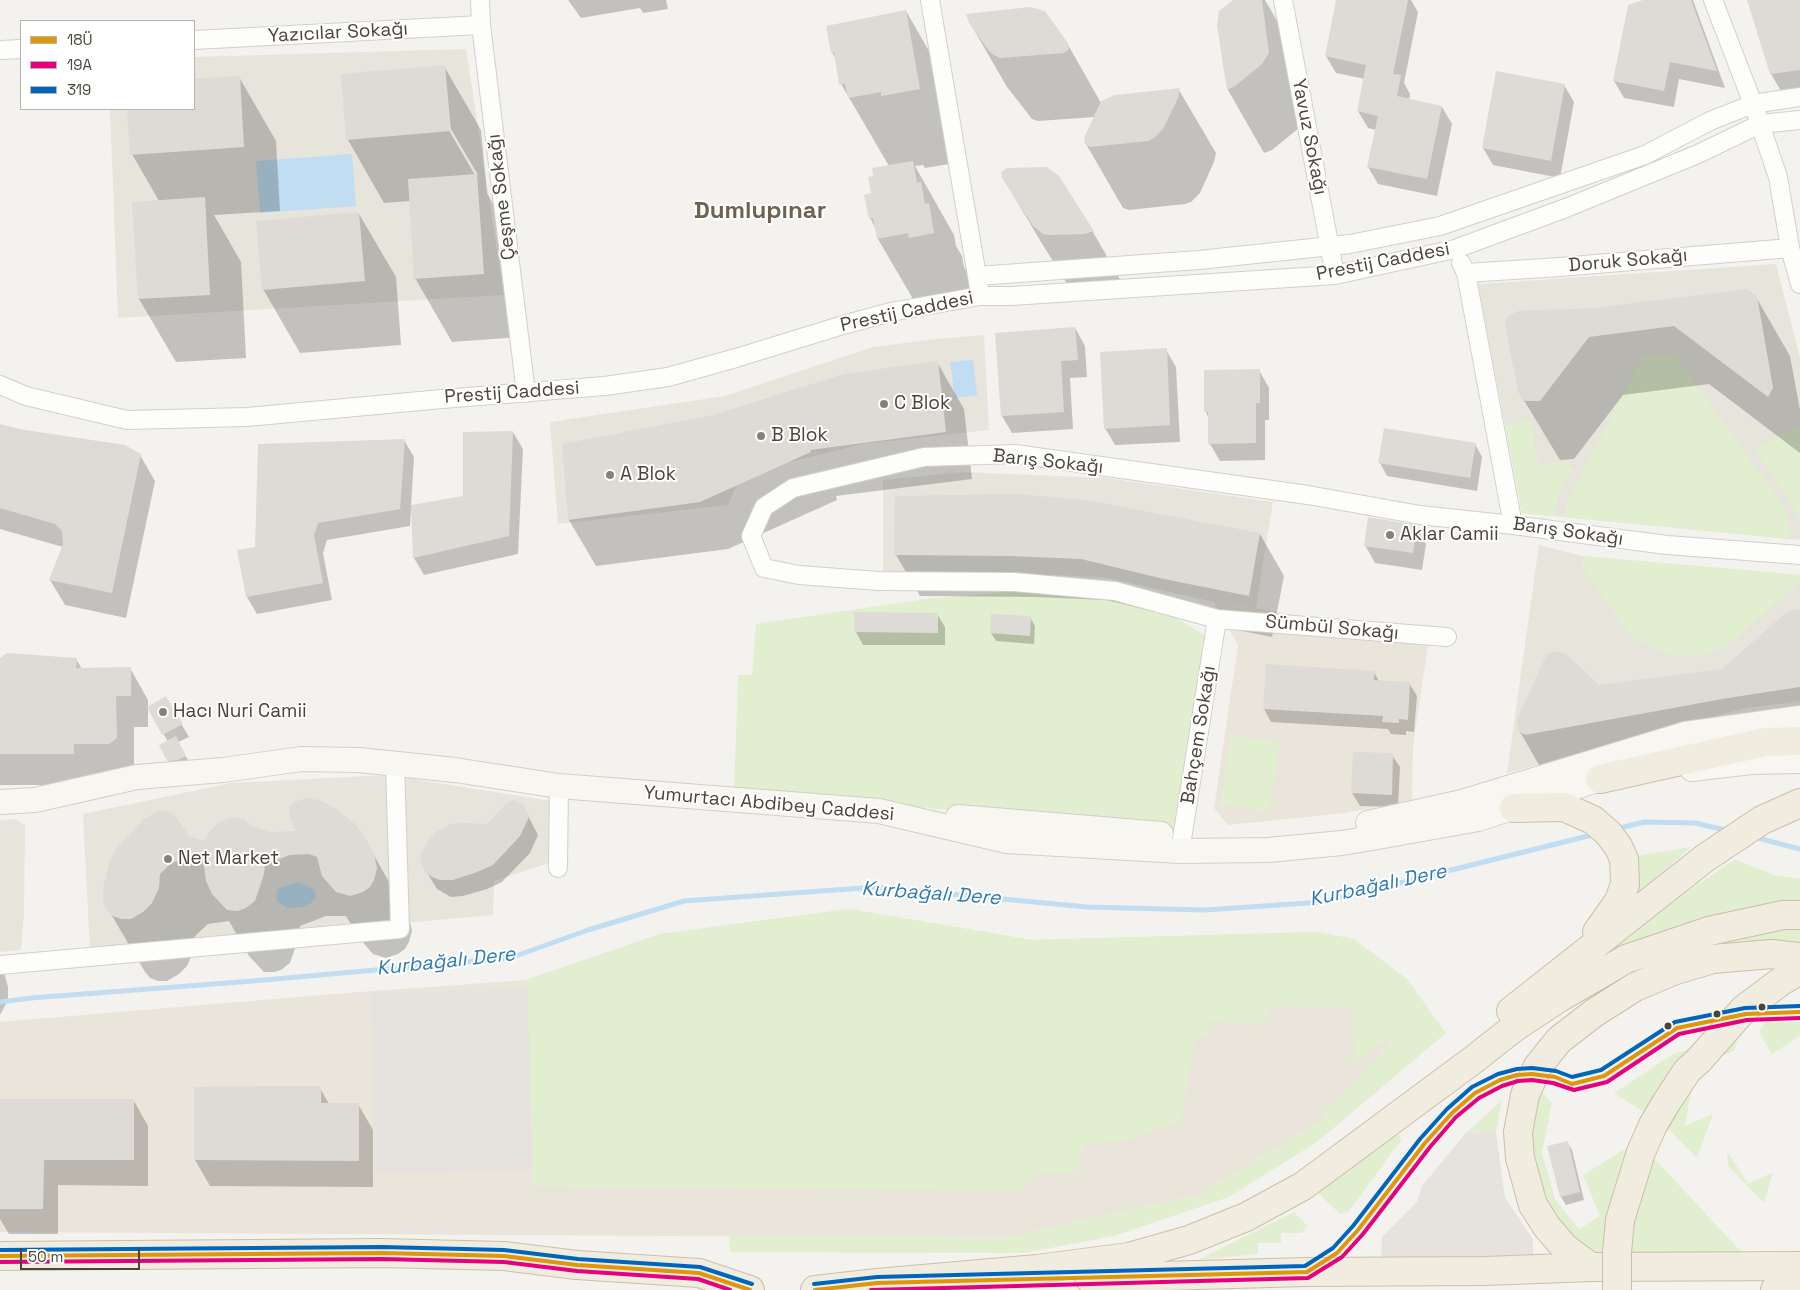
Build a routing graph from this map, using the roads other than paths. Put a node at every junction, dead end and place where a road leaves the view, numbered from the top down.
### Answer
1 (480, 0) edge
2 (930, 0) edge
3 (1282, 0) edge
4 (1713, 0) edge
5 (481, 25) junction
6 (195, 40) edge
7 (20, 49) edge
8 (0, 50) edge
9 (1800, 97) edge
10 (1753, 104) junction
11 (1800, 120) edge
12 (1760, 124) junction
13 (1330, 246) junction
14 (1790, 248) junction
15 (1455, 250) junction
16 (1466, 272) junction
17 (1335, 274) junction
18 (977, 276) junction
19 (1800, 284) edge
20 (980, 296) junction
21 (0, 385) edge
22 (526, 393) junction
23 (1513, 525) junction
24 (1800, 555) edge
25 (1217, 619) junction
26 (1447, 637) dead end
27 (1800, 718) edge
28 (1800, 741) edge
29 (1800, 761) edge
30 (395, 764) junction
31 (1600, 779) junction
32 (559, 786) junction
33 (0, 802) edge
34 (1800, 803) edge
35 (1514, 808) junction
36 (1181, 844) junction
37 (558, 868) dead end
38 (1800, 914) edge
39 (1580, 955) junction
40 (1800, 957) edge
41 (0, 965) edge
42 (1800, 970) edge
43 (1800, 991) edge
44 (1699, 1060) junction
45 (1355, 1146) junction
46 (0, 1256) edge
47 (1800, 1266) edge
48 (1591, 1267) junction
49 (877, 1283) junction
50 (1800, 1287) edge
51 (750, 1290) edge
52 (815, 1290) edge
53 (1617, 1290) edge
54 (1775, 1290) edge

1 - 5 street, Çeşme Sokağı
2 - 18 street
3 - 13 street, Yavuz Sokağı
4 - 10 street
5 - 6 street, Yazıcılar Sokağı
5 - 22 street, Çeşme Sokağı
7 - 8 street
9 - 10 street, Prestij Caddesi
10 - 12 street
10 - 13 street, Prestij Caddesi
11 - 12 street, Prestij Caddesi
12 - 14 street
12 - 15 street, Prestij Caddesi
13 - 17 street, Yavuz Sokağı
13 - 18 street, Prestij Caddesi
14 - 16 street, Doruk Sokağı
14 - 19 street
15 - 16 street
15 - 17 street, Prestij Caddesi
16 - 23 street
17 - 20 street, Prestij Caddesi
18 - 20 street
20 - 22 street, Prestij Caddesi
21 - 22 street, Prestij Caddesi
23 - 24 street, Barış Sokağı
23 - 25 street, Barış Sokağı
25 - 26 street, Sümbül Sokağı
25 - 36 street, Bahçem Sokağı
27 - 36 main road
28 - 31 highway
29 - 31 main road, Yumurtacı Abdibey Caddesi
30 - 32 main road, Yumurtacı Abdibey Caddesi
30 - 33 main road, Yumurtacı Abdibey Caddesi
30 - 41 street
31 - 35 main road, Yumurtacı Abdibey Caddesi
32 - 36 main road, Yumurtacı Abdibey Caddesi
32 - 37 street
34 - 39 highway
35 - 36 main road, Yumurtacı Abdibey Caddesi
35 - 39 highway
38 - 45 highway
39 - 45 highway
40 - 48 highway
42 - 44 highway
43 - 44 highway
44 - 53 highway, bridge
45 - 49 highway
46 - 51 highway
47 - 48 highway
48 - 49 highway
49 - 52 highway
50 - 54 highway

